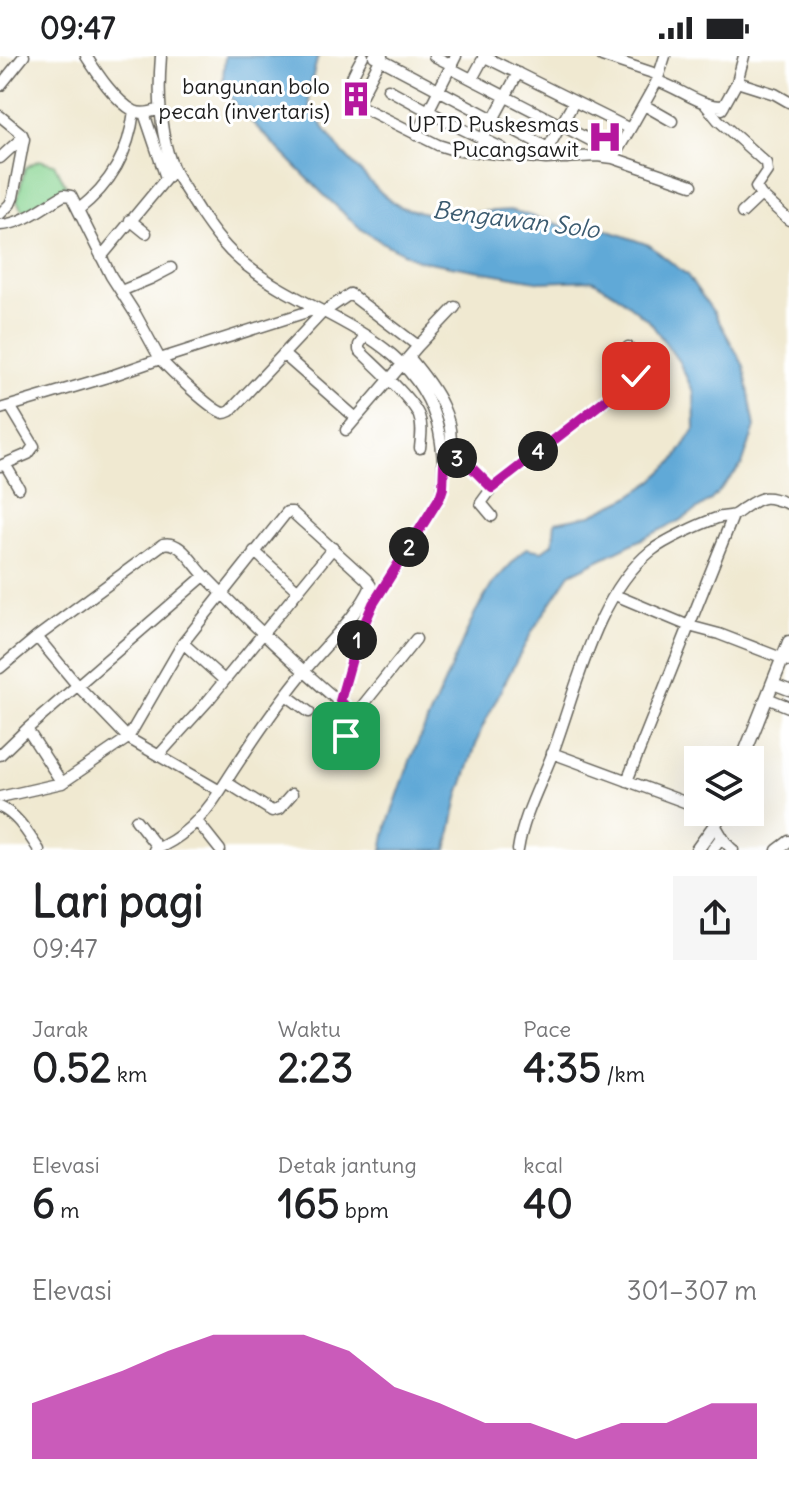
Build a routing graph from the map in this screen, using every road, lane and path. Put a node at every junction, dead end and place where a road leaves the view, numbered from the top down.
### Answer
1 (24, 56) edge
2 (86, 56) edge
3 (161, 56) edge
4 (363, 56) edge
5 (434, 56) edge
6 (484, 56) edge
7 (665, 56) edge
8 (744, 56) edge
9 (379, 57) edge
10 (606, 57) edge
11 (453, 63) edge
12 (518, 73) junction
13 (658, 78) junction
14 (472, 79) junction
15 (737, 82) junction
16 (0, 86) edge
17 (388, 89) dead end
18 (439, 91) junction
19 (506, 97) junction
20 (574, 102) junction
21 (789, 102) edge
22 (357, 104) junction
23 (705, 104) junction
24 (644, 105) junction
25 (724, 106) junction
26 (160, 109) junction
27 (139, 112) junction
28 (428, 112) junction
29 (0, 116) edge
30 (494, 119) junction
31 (718, 120) junction
32 (672, 121) dead end
33 (561, 125) junction
34 (630, 129) junction
35 (416, 135) junction
36 (23, 137) junction
37 (483, 139) junction
38 (502, 148) dead end
39 (548, 148) junction
40 (476, 152) junction
41 (614, 156) junction
42 (0, 158) edge
43 (569, 159) junction
44 (174, 169) junction
45 (166, 178) junction
46 (692, 185) dead end
47 (761, 195) junction
48 (78, 210) junction
49 (742, 213) dead end
50 (0, 214) edge
51 (130, 220) junction
52 (789, 220) edge
53 (0, 225) edge
54 (146, 233) dead end
55 (101, 257) junction
56 (171, 268) dead end
57 (121, 291) junction
58 (455, 307) dead end
59 (319, 311) junction
60 (294, 316) junction
61 (305, 333) junction
62 (365, 336) junction
63 (418, 346) junction
64 (628, 347) dead end
65 (283, 354) junction
66 (160, 359) junction
67 (406, 360) junction
68 (389, 379) junction
69 (5, 408) edge
70 (435, 414) junction
71 (356, 418) junction
72 (448, 422) junction
73 (346, 430) dead end
74 (451, 444) junction
75 (420, 448) dead end
76 (462, 458) junction
77 (446, 462) junction
78 (3, 465) edge
79 (19, 488) dead end
80 (492, 488) junction
81 (789, 504) edge
82 (492, 516) dead end
83 (733, 516) junction
84 (333, 548) junction
85 (254, 551) junction
86 (204, 576) junction
87 (297, 590) junction
88 (222, 592) junction
89 (615, 595) junction
90 (367, 604) junction
91 (689, 626) junction
92 (262, 632) junction
93 (37, 637) junction
94 (416, 639) dead end
95 (789, 642) edge
96 (183, 643) junction
97 (786, 659) edge
98 (0, 668) edge
99 (304, 672) junction
100 (224, 680) junction
101 (773, 684) junction
102 (77, 685) junction
103 (789, 690) edge
104 (286, 695) junction
105 (767, 698) junction
106 (340, 701) junction
107 (789, 707) edge
108 (309, 712) dead end
109 (355, 715) junction
110 (27, 729) junction
111 (128, 738) junction
112 (355, 745) dead end
113 (748, 746) edge
114 (552, 753) junction
115 (0, 755) edge
116 (159, 755) junction
117 (627, 781) junction
118 (62, 783) junction
119 (223, 786) junction
120 (292, 794) dead end
121 (0, 797) edge
122 (684, 802) edge
123 (0, 807) edge
124 (136, 820) dead end
125 (197, 821) junction
126 (714, 826) edge
127 (717, 826) edge
128 (720, 826) edge
129 (789, 841) edge
130 (156, 849) edge
131 (520, 849) edge
132 (39, 850) edge
133 (219, 850) edge
134 (697, 850) edge
135 (712, 850) edge
136 (733, 850) edge
137 (777, 850) edge

1 - 16 street
2 - 27 street
3 - 26 street
4 - 22 street
5 - 11 street
6 - 12 street
6 - 14 street
7 - 13 street
8 - 15 street
9 - 18 street
9 - 22 street
10 - 13 street
11 - 14 street
11 - 18 street
12 - 19 street
12 - 20 street
13 - 23 street
13 - 24 street
14 - 19 street
15 - 21 street
15 - 25 street
17 - 28 street
18 - 28 street
18 - 30 street
19 - 30 street
19 - 33 street
20 - 33 street
20 - 34 street
22 - 35 street
23 - 25 street
23 - 31 street
24 - 32 street
24 - 34 street
25 - 31 street
26 - 27 street
26 - 44 street
27 - 45 street
27 - 48 street
28 - 35 street
28 - 37 street
29 - 36 street
30 - 37 street
30 - 39 street
31 - 47 street
33 - 39 street
33 - 41 street
34 - 41 street
35 - 40 street
36 - 42 street
36 - 50 street
37 - 38 street
37 - 40 street
39 - 43 street
40 - 43 street
41 - 43 street
41 - 46 street
44 - 45 street
44 - 59 street
45 - 51 street
47 - 49 street
47 - 52 street
48 - 53 street
48 - 55 street
51 - 54 street
51 - 55 street
55 - 57 street
56 - 57 street
57 - 66 street
58 - 63 street
59 - 60 street
59 - 61 street
59 - 62 street
59 - 63 street
60 - 61 street
60 - 66 street
61 - 65 street
62 - 67 street
62 - 68 street
63 - 67 street
64 - 80 street
65 - 66 street
65 - 71 street
66 - 69 street
67 - 68 street
67 - 70 street
67 - 72 street
68 - 71 street
68 - 75 street
69 - 78 street
70 - 72 street
70 - 77 street
71 - 73 street
72 - 74 street
74 - 76 street
74 - 77 street
76 - 77 street
76 - 80 street
77 - 90 street
78 - 79 street
80 - 82 street
81 - 83 street
83 - 89 street
83 - 91 street
84 - 85 street
84 - 87 street
84 - 90 street
85 - 87 street
85 - 88 street
86 - 88 street
86 - 93 street
86 - 102 street
87 - 92 street
88 - 92 street
88 - 96 street
89 - 91 street
89 - 114 street
90 - 99 street
90 - 106 street
91 - 97 street
91 - 117 street
92 - 99 street
92 - 100 street
93 - 98 street
93 - 102 street
94 - 109 street
95 - 97 main road
96 - 100 street
96 - 111 street
97 - 101 main road
99 - 104 street
99 - 106 street
100 - 116 street
101 - 103 street
101 - 105 main road
102 - 110 street
102 - 111 street
104 - 108 street
104 - 119 street
105 - 107 street
105 - 113 main road
106 - 109 street
109 - 112 street
110 - 115 street
110 - 118 street
111 - 116 street
111 - 118 street
114 - 117 street
114 - 131 street
116 - 119 street
117 - 122 street
118 - 121 street
119 - 120 street
119 - 125 street
123 - 132 street
124 - 130 street
125 - 130 street
125 - 133 street
126 - 134 main road
127 - 135 street
128 - 136 street
129 - 137 street

